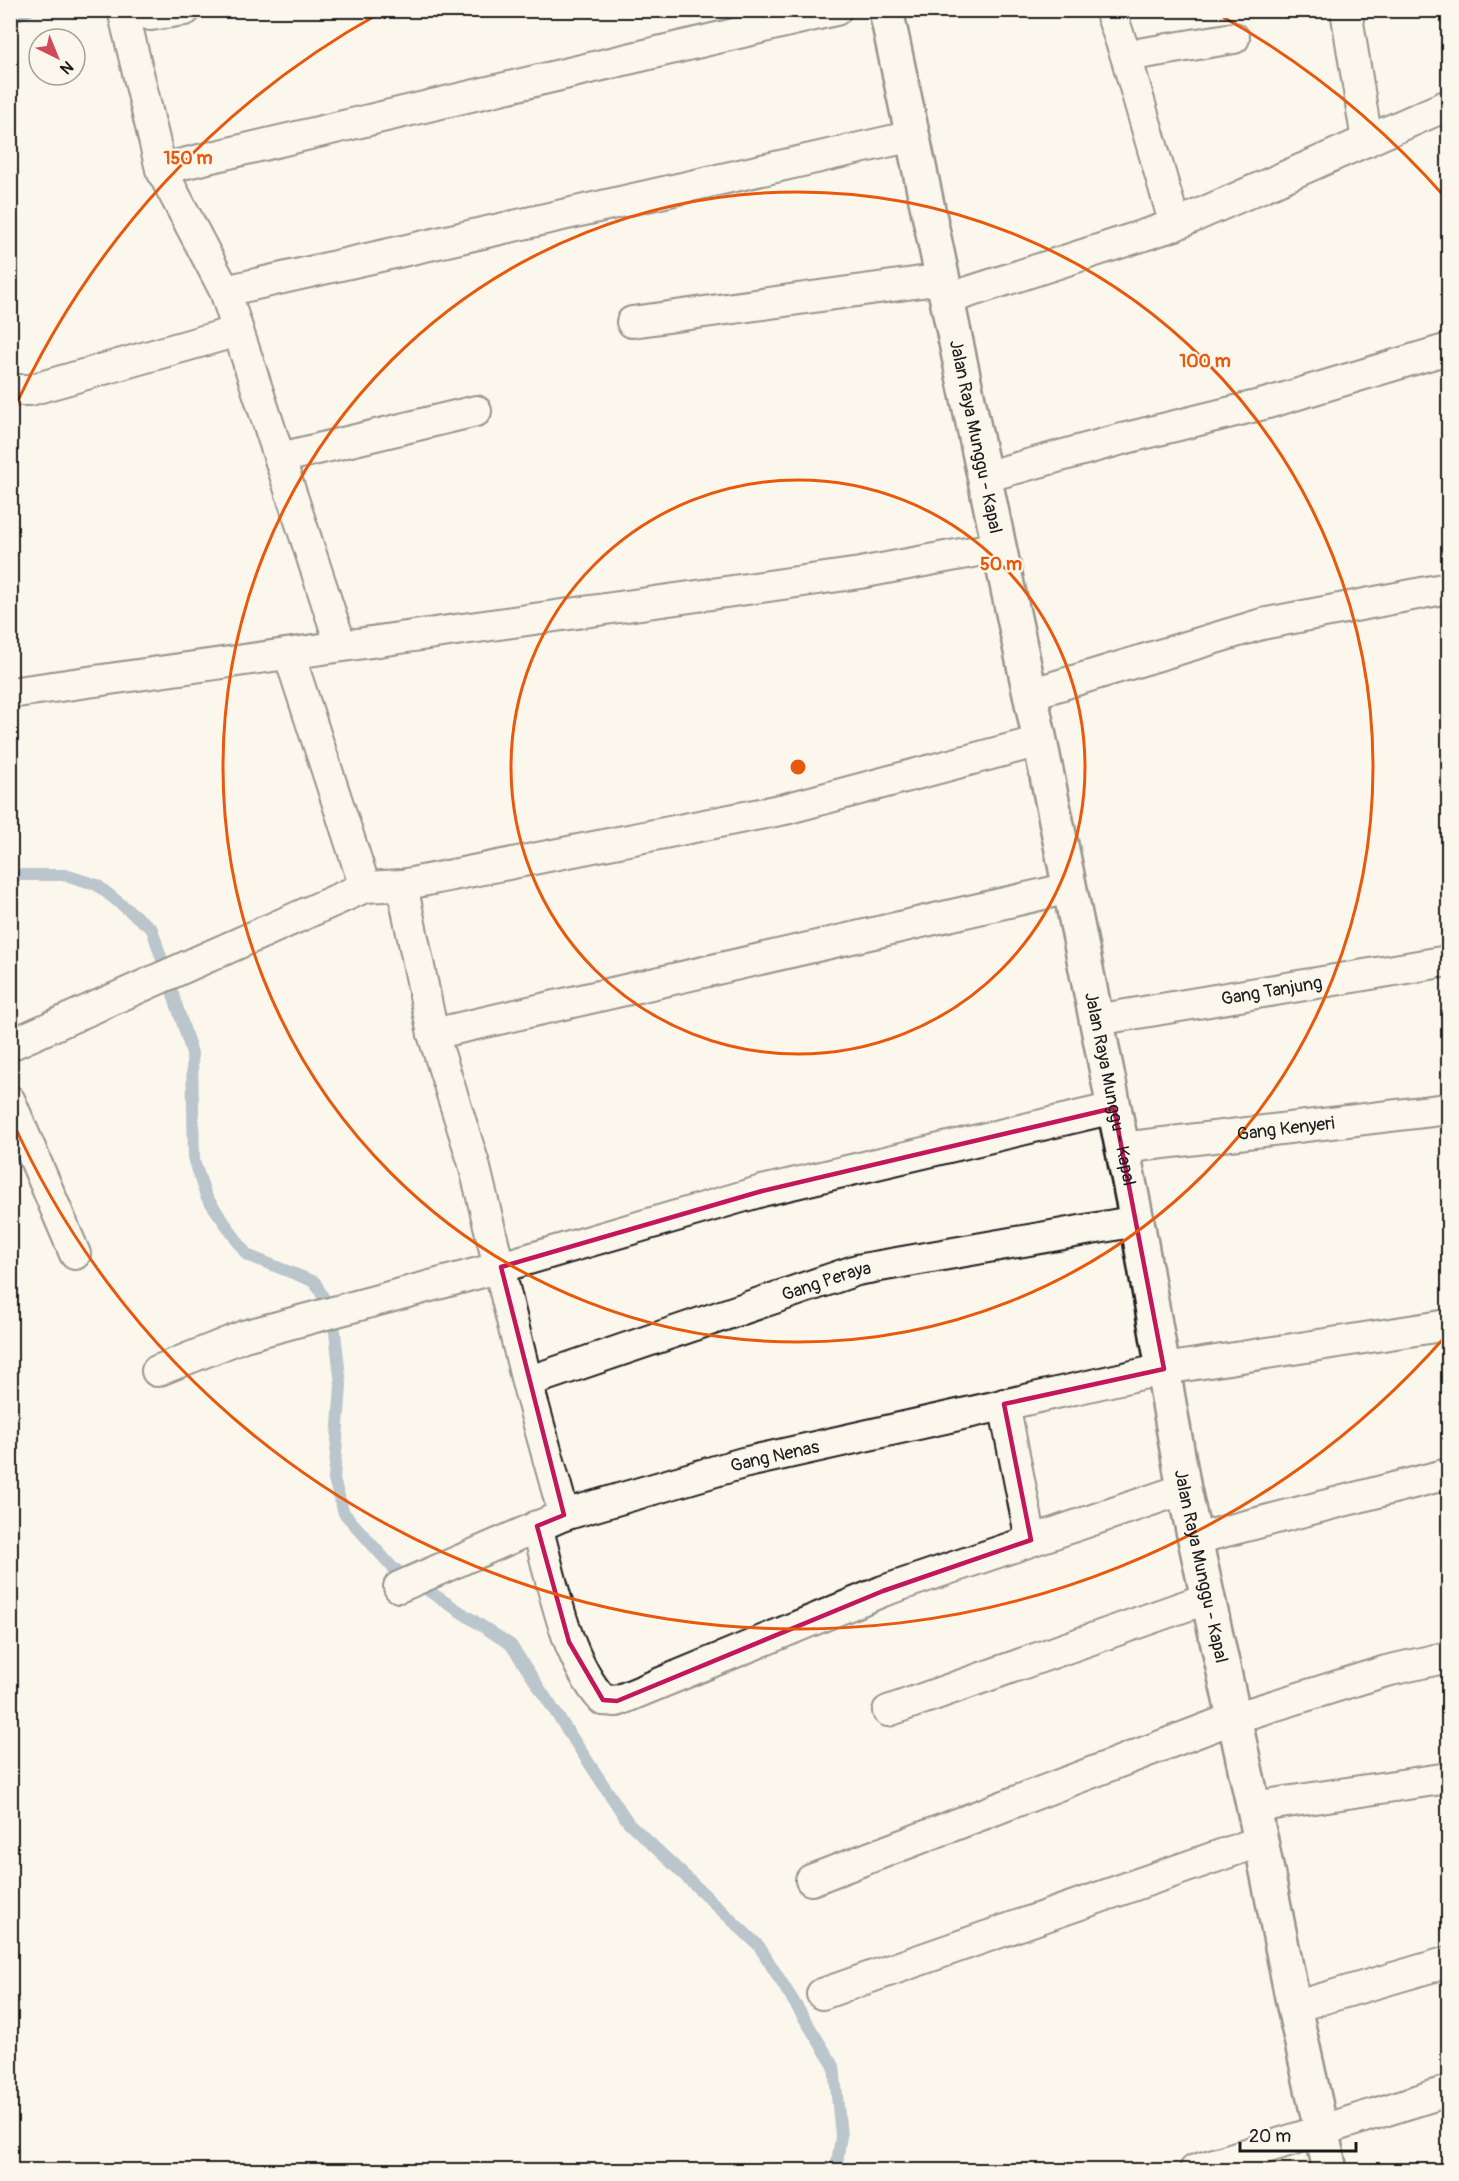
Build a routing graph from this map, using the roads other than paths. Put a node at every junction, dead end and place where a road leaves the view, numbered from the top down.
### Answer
1 (123, 10) edge
2 (137, 10) edge
3 (185, 10) edge
4 (836, 10) edge
5 (886, 10) edge
6 (1110, 10) edge
7 (1346, 10) edge
8 (1234, 38) dead end
9 (1126, 56) junction
10 (1449, 105) edge
11 (913, 136) junction
12 (1367, 141) junction
13 (161, 169) junction
14 (1175, 225) junction
15 (945, 289) junction
16 (225, 291) junction
17 (632, 322) dead end
18 (238, 331) junction
19 (1449, 349) edge
20 (10, 390) edge
21 (476, 411) dead end
22 (280, 458) junction
23 (984, 477) junction
24 (999, 547) junction
25 (1449, 588) edge
26 (341, 646) junction
27 (289, 654) junction
28 (10, 693) edge
29 (1030, 694) junction
30 (1041, 741) junction
31 (402, 885) junction
32 (365, 887) junction
33 (1070, 888) junction
34 (1449, 961) edge
35 (1096, 1020) junction
36 (433, 1034) junction
37 (10, 1045) edge
38 (10, 1101) edge
39 (1114, 1108) junction
40 (1449, 1109) edge
41 (1122, 1148) junction
42 (1137, 1221) junction
43 (75, 1254) dead end
44 (501, 1267) junction
45 (1449, 1325) edge
46 (1164, 1368) junction
47 (156, 1371) dead end
48 (527, 1382) junction
49 (1004, 1404) junction
50 (1449, 1474) edge
51 (1184, 1489) junction
52 (551, 1521) junction
53 (1195, 1539) junction
54 (1031, 1540) junction
55 (399, 1587) dead end
56 (1208, 1598) junction
57 (1449, 1657) edge
58 (888, 1711) dead end
59 (1234, 1718) junction
60 (1449, 1778) edge
61 (1253, 1807) junction
62 (1261, 1841) junction
63 (811, 1880) dead end
64 (1449, 1962) edge
65 (822, 1994) dead end
66 (1294, 2007) junction
67 (1449, 2091) edge
68 (1322, 2130) junction
69 (1196, 2170) edge
70 (1330, 2170) edge

1 - 13 street
2 - 3 street
4 - 13 street
5 - 11 street, Jalan Raya Munggu - Kapal
6 - 9 street
7 - 12 street
8 - 9 street
9 - 14 street
10 - 12 street
11 - 15 street, Jalan Raya Munggu - Kapal
11 - 16 street
12 - 14 street
13 - 16 street
14 - 15 street
15 - 17 street
15 - 23 street, Jalan Raya Munggu - Kapal
16 - 18 street
18 - 20 street
18 - 22 street
19 - 23 street
21 - 22 street
22 - 26 street
23 - 24 street, Jalan Raya Munggu - Kapal
24 - 26 street
24 - 29 street, Jalan Raya Munggu - Kapal
25 - 29 street
26 - 27 street
27 - 28 street
27 - 32 street
29 - 30 street, Jalan Raya Munggu - Kapal
30 - 31 street
30 - 33 street, Jalan Raya Munggu - Kapal
31 - 32 street
31 - 36 street
32 - 37 street
33 - 35 street, Jalan Raya Munggu - Kapal
33 - 36 street
34 - 35 street, Gang Tanjung
35 - 39 street, Jalan Raya Munggu - Kapal
36 - 44 street
38 - 43 street
39 - 41 street, Jalan Raya Munggu - Kapal
39 - 44 street
40 - 41 street, Gang Kenyeri
41 - 42 street, Jalan Raya Munggu - Kapal
42 - 46 street, Jalan Raya Munggu - Kapal
42 - 48 street, Gang Peraya
44 - 47 street
44 - 48 street
45 - 46 street, Gang Nenas
46 - 49 street, Gang Nenas
46 - 51 street, Jalan Raya Munggu - Kapal
48 - 52 street
49 - 52 street, Gang Nenas
49 - 54 street
50 - 53 street
51 - 53 street, Jalan Raya Munggu - Kapal
51 - 54 street
52 - 54 street
52 - 55 street, Gang Nenas
53 - 56 street, Jalan Raya Munggu - Kapal
56 - 58 street
56 - 59 street, Jalan Raya Munggu - Kapal
57 - 59 street
59 - 61 street, Jalan Raya Munggu - Kapal
59 - 63 street
60 - 61 street
61 - 62 street, Jalan Raya Munggu - Kapal
62 - 65 street
62 - 66 street, Jalan Raya Munggu - Kapal
64 - 66 street
66 - 68 street, Jalan Raya Munggu - Kapal
67 - 68 street
68 - 69 street
68 - 70 street, Jalan Raya Munggu - Kapal

